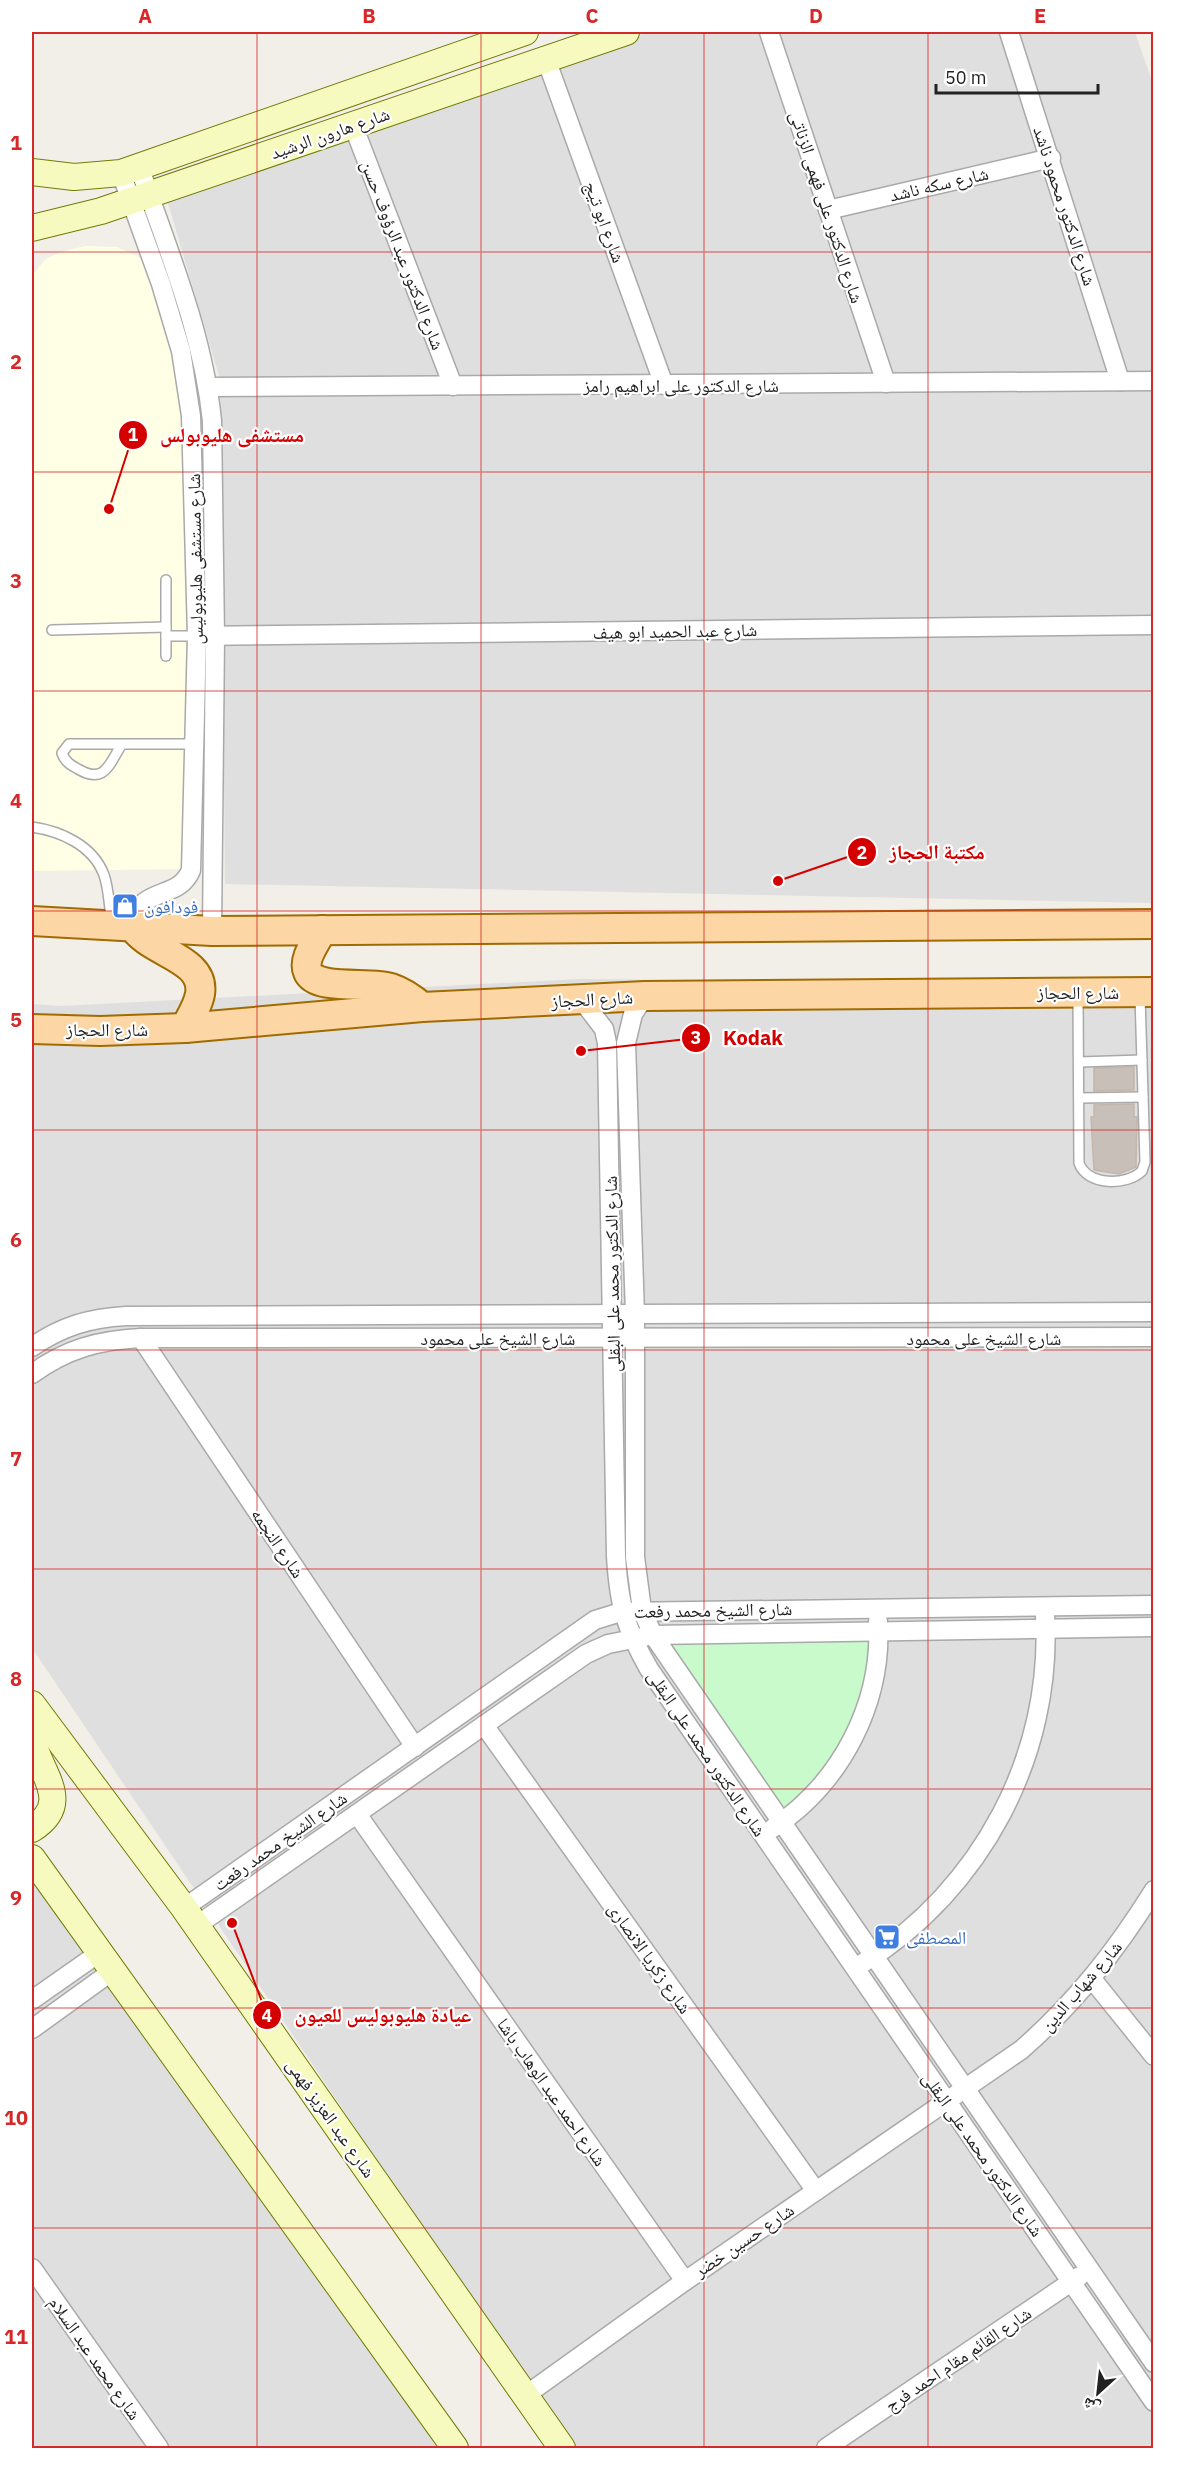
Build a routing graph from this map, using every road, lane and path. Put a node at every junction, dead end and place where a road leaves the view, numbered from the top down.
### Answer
1 (525, 32) edge
2 (626, 32) edge
3 (769, 32) edge
4 (1009, 32) edge
5 (546, 59) junction
6 (352, 125) junction
7 (1051, 158) junction
8 (130, 169) junction
9 (32, 172) edge
10 (140, 198) junction
11 (828, 210) junction
12 (32, 228) edge
13 (1120, 381) junction
14 (1154, 381) edge
15 (886, 383) junction
16 (664, 385) junction
17 (453, 386) junction
18 (208, 387) junction
19 (166, 580) dead end
20 (1154, 625) edge
21 (52, 630) dead end
22 (166, 632) junction
23 (206, 636) junction
24 (166, 656) dead end
25 (122, 744) junction
26 (194, 744) junction
27 (32, 827) edge
28 (32, 921) edge
29 (122, 924) junction
30 (1154, 924) edge
31 (322, 930) junction
32 (212, 931) junction
33 (1078, 992) junction
34 (1147, 992) edge
35 (645, 996) junction
36 (581, 999) junction
37 (422, 1007) junction
38 (185, 1028) junction
39 (32, 1029) edge
40 (1142, 1060) junction
41 (1079, 1062) junction
42 (1143, 1097) junction
43 (1079, 1098) junction
44 (1154, 1312) edge
45 (613, 1315) junction
46 (635, 1315) junction
47 (1154, 1337) edge
48 (141, 1338) junction
49 (613, 1338) junction
50 (636, 1338) junction
51 (32, 1347) edge
52 (32, 1374) edge
53 (1154, 1605) edge
54 (1044, 1606) junction
55 (877, 1608) junction
56 (642, 1611) junction
57 (621, 1612) junction
58 (1154, 1627) edge
59 (1045, 1629) junction
60 (878, 1631) junction
61 (653, 1635) junction
62 (631, 1638) junction
63 (32, 1716) edge
64 (484, 1725) junction
65 (415, 1747) junction
66 (357, 1814) junction
67 (782, 1822) junction
68 (32, 1829) edge
69 (763, 1834) junction
70 (32, 1858) edge
71 (1154, 1890) edge
72 (190, 1917) junction
73 (874, 1956) junction
74 (105, 1962) junction
75 (855, 1968) junction
76 (1092, 1979) junction
77 (32, 2000) edge
78 (32, 2029) edge
79 (1154, 2056) edge
80 (966, 2090) junction
81 (947, 2102) junction
82 (816, 2192) junction
83 (1089, 2270) junction
84 (34, 2278) edge
85 (685, 2281) junction
86 (1072, 2282) junction
87 (1154, 2363) edge
88 (526, 2395) junction
89 (1154, 2402) edge
90 (452, 2447) edge
91 (159, 2448) edge
92 (562, 2448) edge
93 (826, 2448) edge

1 - 8 main road, شارع هارون الرشيد
2 - 5 main road, شارع هارون الرشيد
3 - 11 street, شارع الدكتور على فهمى الزناتى
4 - 7 street, شارع الدكتور محمود ناشد
5 - 6 main road, شارع هارون الرشيد
5 - 16 street, شارع ابو تيج
6 - 10 main road, شارع هارون الرشيد
6 - 17 street, شارع الدكتور عبد الرؤوف حسن
7 - 11 street, شارع سكه ناشد
7 - 13 street, شارع الدكتور محمود ناشد
8 - 9 main road, شارع هارون الرشيد
8 - 10 street, شارع مستشفى هليوبوليس
10 - 12 main road, شارع هارون الرشيد
10 - 18 street, شارع مستشفى هليوبوليس
10 - 23 street, شارع مستشفى هليوبوليس
11 - 15 street, شارع الدكتور على فهمى الزناتى
13 - 14 street, شارع الدكتور على ابراهيم رامز
13 - 15 street, شارع الدكتور على ابراهيم رامز
15 - 16 street, شارع الدكتور على ابراهيم رامز
16 - 17 street, شارع الدكتور على ابراهيم رامز
17 - 18 street, شارع الدكتور على ابراهيم رامز
18 - 23 street, شارع مستشفى هليوبوليس
19 - 22 lane
20 - 23 street, شارع عبد الحميد ابو هيف
21 - 22 lane
22 - 23 lane
22 - 24 lane
23 - 26 street, شارع مستشفى هليوبوليس
23 - 32 street, شارع مستشفى هليوبوليس
25 - 25 lane
25 - 26 lane
26 - 29 street, شارع مستشفى هليوبوليس
27 - 29 lane
28 - 29 main road
29 - 32 main road
29 - 38 main road
30 - 31 main road
31 - 32 main road
31 - 37 main road
33 - 34 main road, شارع الحجاز
33 - 35 main road, شارع الحجاز
33 - 41 lane
34 - 40 lane
35 - 36 main road, شارع الحجاز
35 - 46 street, شارع الدكتور محمد على البقلى
36 - 37 main road, شارع الحجاز
36 - 45 street, شارع الدكتور محمد على البقلى
37 - 38 main road, شارع الحجاز
38 - 39 main road, شارع الحجاز
40 - 41 lane
40 - 42 lane
41 - 43 lane
42 - 43 lane
42 - 43 lane
44 - 46 street, شارع الشيخ على محمود
45 - 46 street, شارع الشيخ على محمود
45 - 49 street, شارع الدكتور محمد على البقلى
45 - 51 street, شارع الشيخ على محمود
46 - 50 street, شارع الدكتور محمد على البقلى
47 - 50 street, شارع الشيخ على محمود
48 - 49 street, شارع الشيخ على محمود
48 - 52 street, شارع الشيخ على محمود
48 - 65 street, شارع النجمه
49 - 50 street, شارع الشيخ على محمود
49 - 57 street, شارع الدكتور محمد على البقلى
50 - 56 street, شارع الدكتور محمد على البقلى
53 - 54 street, شارع الشيخ محمد رفعت
54 - 55 street, شارع الشيخ محمد رفعت
54 - 59 street
55 - 56 street, شارع الشيخ محمد رفعت
55 - 60 street
56 - 57 street, شارع الشيخ محمد رفعت
56 - 61 street, شارع الدكتور محمد على البقلى
57 - 62 street, شارع الدكتور محمد على البقلى
57 - 65 street, شارع الشيخ محمد رفعت
58 - 59 street, شارع الشيخ محمد رفعت
59 - 60 street, شارع الشيخ محمد رفعت
59 - 73 street
60 - 61 street, شارع الشيخ محمد رفعت
60 - 67 street
61 - 62 street, شارع الشيخ محمد رفعت
61 - 67 street, شارع الدكتور محمد على البقلى
62 - 64 street, شارع الشيخ محمد رفعت
62 - 69 street, شارع الدكتور محمد على البقلى
63 - 68 main road
63 - 72 main road, شارع عبد العزيز فهمى
64 - 66 street, شارع الشيخ محمد رفعت
64 - 82 street, شارع زكريا الانصارى
65 - 72 street, شارع الشيخ محمد رفعت
66 - 72 street, شارع الشيخ محمد رفعت
66 - 85 street, شارع احمد عبد الوهاب باشا
67 - 69 street
67 - 73 street, شارع الدكتور محمد على البقلى
69 - 75 street, شارع الدكتور محمد على البقلى
70 - 74 main road
71 - 76 street, شارع شهاب الدين
72 - 88 main road, شارع عبد العزيز فهمى
73 - 75 street
73 - 80 street, شارع الدكتور محمد على البقلى
74 - 77 street
74 - 78 street
74 - 90 main road
75 - 81 street, شارع الدكتور محمد على البقلى
76 - 79 street
76 - 80 street, شارع شهاب الدين
80 - 81 street, شارع حسين خضر
80 - 83 street, شارع الدكتور محمد على البقلى
81 - 82 street, شارع حسين خضر
81 - 86 street, شارع الدكتور محمد على البقلى
82 - 85 street, شارع حسين خضر
83 - 86 street, شارع القائم مقام احمد فرج
83 - 87 street, شارع الدكتور محمد على البقلى
84 - 91 street, شارع محمد عبد السلام
85 - 88 street, شارع حسين خضر
86 - 89 street, شارع الدكتور محمد على البقلى
86 - 93 street, شارع القائم مقام احمد فرج
88 - 92 main road, شارع عبد العزيز فهمى

